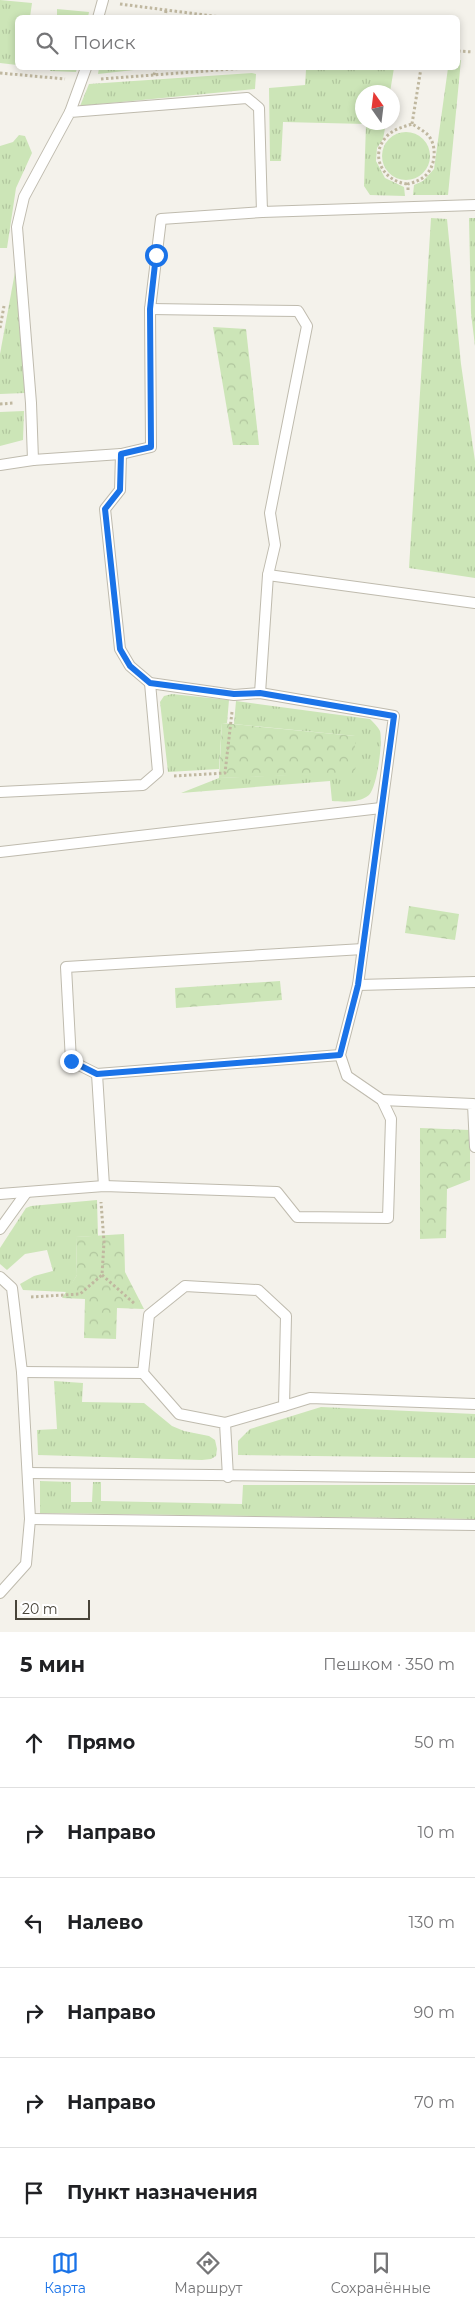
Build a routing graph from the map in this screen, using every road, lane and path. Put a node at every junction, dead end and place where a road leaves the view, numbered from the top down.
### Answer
1 (102, 1) edge
2 (166, 10) junction
3 (99, 15) edge
4 (165, 15) edge
5 (205, 15) edge
6 (460, 51) edge
7 (473, 52) dead end
8 (85, 70) edge
9 (155, 70) edge
10 (219, 70) edge
11 (421, 70) edge
12 (0, 73) edge
13 (154, 75) junction
14 (82, 81) junction
15 (70, 112) junction
16 (412, 124) junction
17 (408, 184) junction
18 (475, 205) edge
19 (408, 206) junction
20 (262, 212) junction
21 (150, 309) junction
22 (121, 454) junction
23 (33, 460) junction
24 (0, 465) edge
25 (268, 575) junction
26 (475, 603) edge
27 (150, 683) junction
28 (260, 693) junction
29 (234, 694) junction
30 (158, 772) junction
31 (0, 792) edge
32 (380, 808) junction
33 (0, 847) edge
34 (0, 852) edge
35 (363, 949) junction
36 (475, 982) edge
37 (358, 985) junction
38 (340, 1055) junction
39 (97, 1074) junction
40 (382, 1100) junction
41 (475, 1147) edge
42 (102, 1186) junction
43 (26, 1193) junction
44 (0, 1194) edge
45 (0, 1229) edge
46 (102, 1275) junction
47 (0, 1277) edge
48 (13, 1297) junction
49 (148, 1315) junction
50 (22, 1372) junction
51 (143, 1373) junction
52 (475, 1404) edge
53 (284, 1406) junction
54 (225, 1423) junction
55 (28, 1473) junction
56 (228, 1477) junction
57 (475, 1478) edge
58 (30, 1519) junction
59 (475, 1525) edge
60 (0, 1593) edge

1 - 2 path
1 - 3 lane
2 - 4 path
2 - 5 path
6 - 7 path
8 - 14 lane
9 - 13 path
10 - 13 path
11 - 16 path
12 - 14 path
13 - 14 path
14 - 15 lane
15 - 20 lane
15 - 23 lane
16 - 17 path
16 - 17 path
17 - 19 path
18 - 19 lane
19 - 20 lane
20 - 21 lane
21 - 22 lane
21 - 25 lane
22 - 23 lane
22 - 27 lane
23 - 24 lane
25 - 26 lane
25 - 28 lane
27 - 29 lane
27 - 30 lane
28 - 29 lane
28 - 32 lane
29 - 30 path
30 - 31 lane
32 - 34 lane
32 - 35 lane
33 - 34 lane
35 - 37 lane
35 - 39 lane
36 - 37 lane
37 - 38 lane
38 - 39 lane
38 - 40 lane
39 - 42 lane
40 - 41 lane
40 - 42 lane
42 - 43 lane
42 - 46 path
43 - 44 lane
43 - 45 lane
46 - 48 path
46 - 49 path
47 - 48 lane
48 - 50 lane
49 - 51 lane
49 - 53 lane
50 - 51 lane
50 - 55 lane
51 - 54 lane
52 - 53 lane
53 - 54 lane
54 - 56 lane
55 - 56 lane
55 - 58 lane
56 - 57 lane
58 - 59 lane
58 - 60 lane

